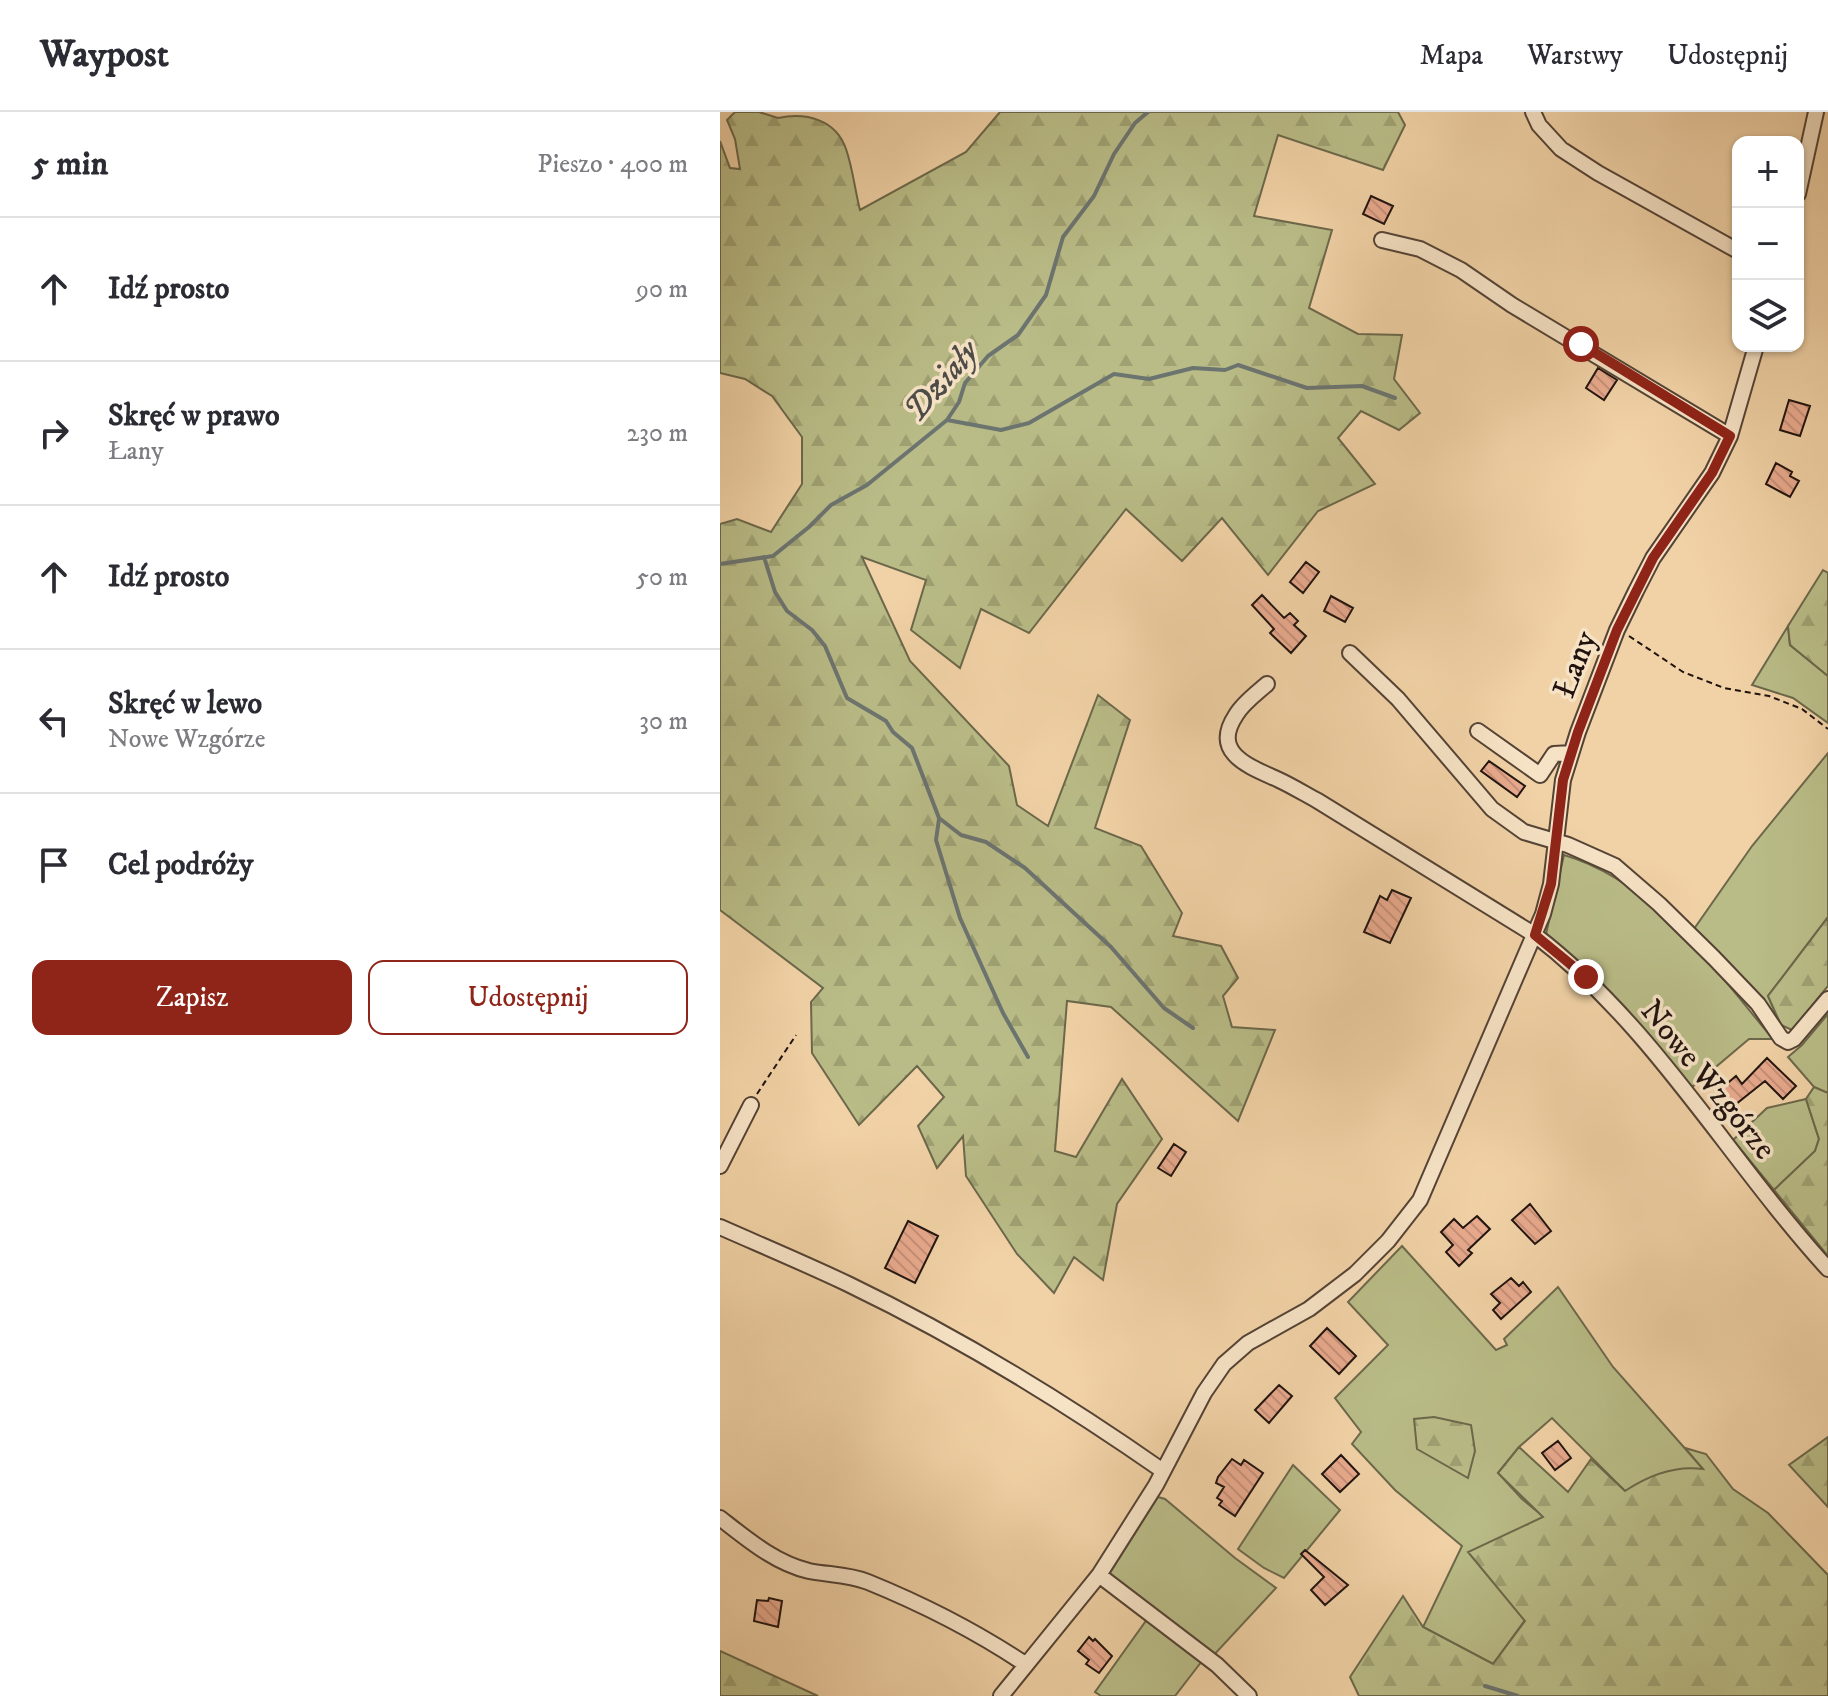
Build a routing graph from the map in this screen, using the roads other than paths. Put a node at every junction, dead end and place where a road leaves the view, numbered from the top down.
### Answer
1 (1533, 112) edge
2 (1816, 112) edge
3 (1804, 167) edge
4 (1382, 240) dead end
5 (1732, 248) edge
6 (1754, 352) edge
7 (1730, 436) junction
8 (1350, 653) dead end
9 (1267, 684) dead end
10 (1478, 731) dead end
11 (1571, 753) junction
12 (1557, 842) junction
13 (1535, 935) junction
14 (1828, 999) edge
15 (751, 1105) road end
16 (720, 1166) edge
17 (720, 1227) edge
18 (1828, 1269) edge
19 (1163, 1471) junction
20 (720, 1518) edge
21 (1099, 1575) junction
22 (1025, 1664) junction
23 (1001, 1696) edge
24 (1249, 1696) edge

1 - 5 street
2 - 3 street
4 - 7 street
6 - 7 street, Łany
7 - 11 street, Łany
8 - 12 street
9 - 13 street, Nowe Wzgórze
10 - 11 street
11 - 12 street, Łany
12 - 13 street, Łany
12 - 14 street
13 - 18 street, Nowe Wzgórze
13 - 19 street, Łany
15 - 16 street
17 - 19 street
19 - 21 street, Łany
20 - 22 street
21 - 22 street, Łany
21 - 24 street
22 - 23 street, Łany

